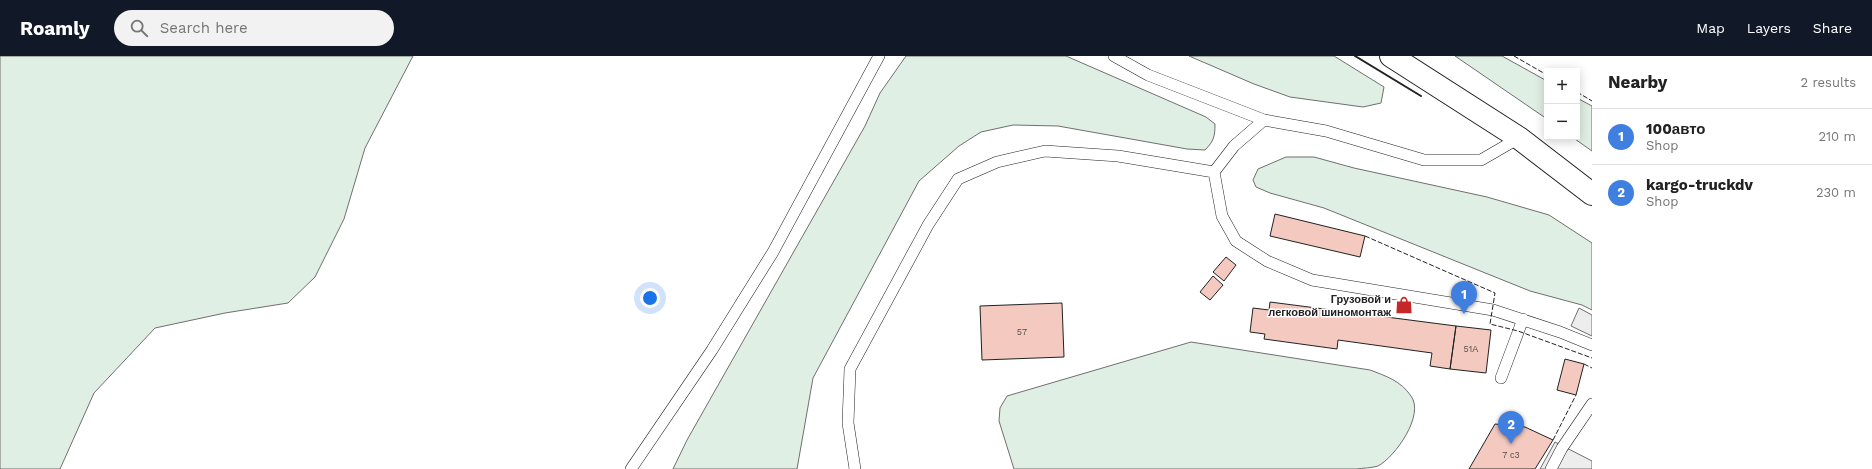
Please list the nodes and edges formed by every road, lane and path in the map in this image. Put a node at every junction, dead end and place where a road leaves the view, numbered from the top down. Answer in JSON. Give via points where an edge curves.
{"nodes":[{"id":1,"x":879,"y":56,"type":"edge"},
{"id":2,"x":1114,"y":56,"type":"edge"},
{"id":3,"x":1391,"y":56,"type":"edge"},
{"id":4,"x":1264,"y":120,"type":"junction"},
{"id":5,"x":1519,"y":138,"type":"junction"},
{"id":6,"x":1214,"y":172,"type":"junction"},
{"id":7,"x":1592,"y":194,"type":"edge"},
{"id":8,"x":1523,"y":320,"type":"junction"},
{"id":9,"x":1592,"y":345,"type":"edge"},
{"id":10,"x":1501,"y":378,"type":"dead end"},
{"id":11,"x":1592,"y":404,"type":"edge"},
{"id":12,"x":631,"y":469,"type":"edge"},
{"id":13,"x":855,"y":469,"type":"edge"},
{"id":14,"x":1551,"y":469,"type":"edge"}],
"edges":[{"from":1,"to":12,"type":"lane","via":[[773,252],[712,350]]},
{"from":2,"to":4,"type":"lane","via":[[1148,75]]},
{"from":3,"to":5,"type":"main road"},
{"from":4,"to":5,"type":"lane","via":[[1326,131],[1424,160],[1481,160]]},
{"from":4,"to":6,"type":"lane","via":[[1234,146]]},
{"from":5,"to":7,"type":"main road"},
{"from":6,"to":8,"type":"lane","via":[[1222,216],[1236,241],[1267,262],[1312,280],[1493,310]]},
{"from":6,"to":13,"type":"lane","via":[[1118,156],[1045,151],[997,162],[958,179],[928,225],[850,369],[848,423]]},
{"from":8,"to":9,"type":"lane"},
{"from":8,"to":10,"type":"lane"},
{"from":11,"to":14,"type":"lane"}]}
